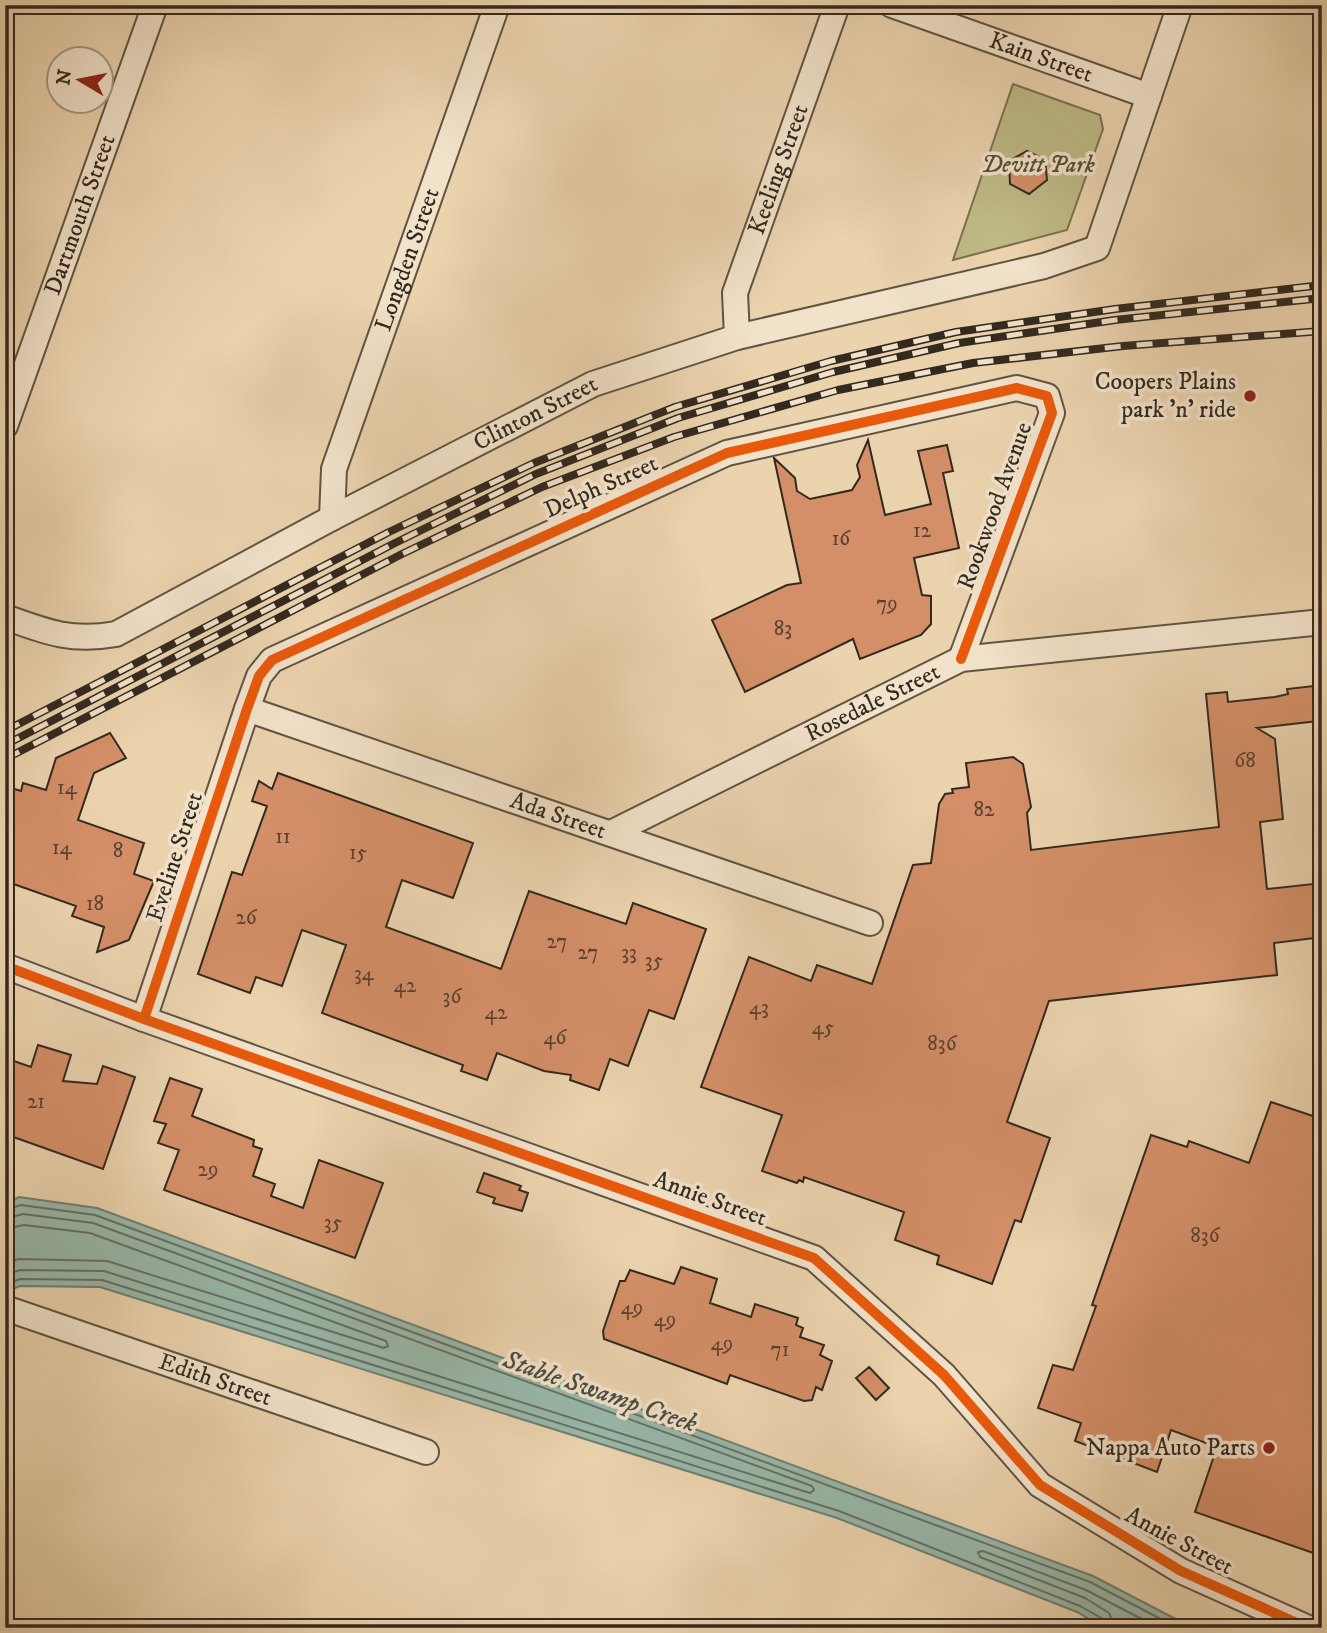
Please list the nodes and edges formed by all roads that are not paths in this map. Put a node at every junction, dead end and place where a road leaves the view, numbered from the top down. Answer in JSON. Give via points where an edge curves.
{"nodes":[{"id":1,"x":155,"y":5,"type":"edge"},
{"id":2,"x":497,"y":5,"type":"edge"},
{"id":3,"x":837,"y":5,"type":"edge"},
{"id":4,"x":892,"y":5,"type":"edge"},
{"id":5,"x":1180,"y":5,"type":"edge"},
{"id":6,"x":1149,"y":96,"type":"junction"},
{"id":7,"x":737,"y":337,"type":"junction"},
{"id":8,"x":1017,"y":388,"type":"joint"},
{"id":9,"x":5,"y":426,"type":"edge"},
{"id":10,"x":332,"y":518,"type":"junction"},
{"id":11,"x":5,"y":617,"type":"edge"},
{"id":12,"x":1322,"y":622,"type":"edge"},
{"id":13,"x":961,"y":659,"type":"junction"},
{"id":14,"x":247,"y":709,"type":"junction"},
{"id":15,"x":611,"y":833,"type":"junction"},
{"id":16,"x":870,"y":923,"type":"dead end"},
{"id":17,"x":5,"y":966,"type":"edge"},
{"id":18,"x":144,"y":1019,"type":"junction"},
{"id":19,"x":5,"y":1308,"type":"edge"},
{"id":20,"x":426,"y":1452,"type":"dead end"},
{"id":21,"x":1308,"y":1628,"type":"edge"}],
"edges":[{"from":1,"to":9,"type":"street","name":"Dartmouth Street"},
{"from":2,"to":10,"type":"street","name":"Longden Street","via":[[334,469]]},
{"from":3,"to":7,"type":"street","name":"Keeling Street","via":[[735,293]]},
{"from":4,"to":6,"type":"street","name":"Kain Street"},
{"from":5,"to":6,"type":"street"},
{"from":6,"to":7,"type":"street","name":"Clinton Street","via":[[1097,248],[1044,266]]},
{"from":7,"to":10,"type":"street","name":"Clinton Street","via":[[593,384]]},
{"from":8,"to":13,"type":"street","name":"Rookwood Avenue","via":[[1047,396],[1052,413]]},
{"from":8,"to":14,"type":"street","name":"Delph Street","via":[[727,453],[272,660],[259,676]]},
{"from":10,"to":11,"type":"street","name":"Clinton Street","via":[[116,634],[88,639],[55,635]]},
{"from":12,"to":13,"type":"street","name":"Rosedale Street"},
{"from":13,"to":15,"type":"street","name":"Rosedale Street"},
{"from":14,"to":15,"type":"street","name":"Ada Street"},
{"from":14,"to":18,"type":"street","name":"Eveline Street"},
{"from":15,"to":16,"type":"street","name":"Ada Street"},
{"from":17,"to":18,"type":"street","name":"Annie Street"},
{"from":18,"to":21,"type":"street","name":"Annie Street","via":[[814,1258],[944,1375],[1040,1485],[1181,1571]]},
{"from":19,"to":20,"type":"street","name":"Edith Street"}]}
